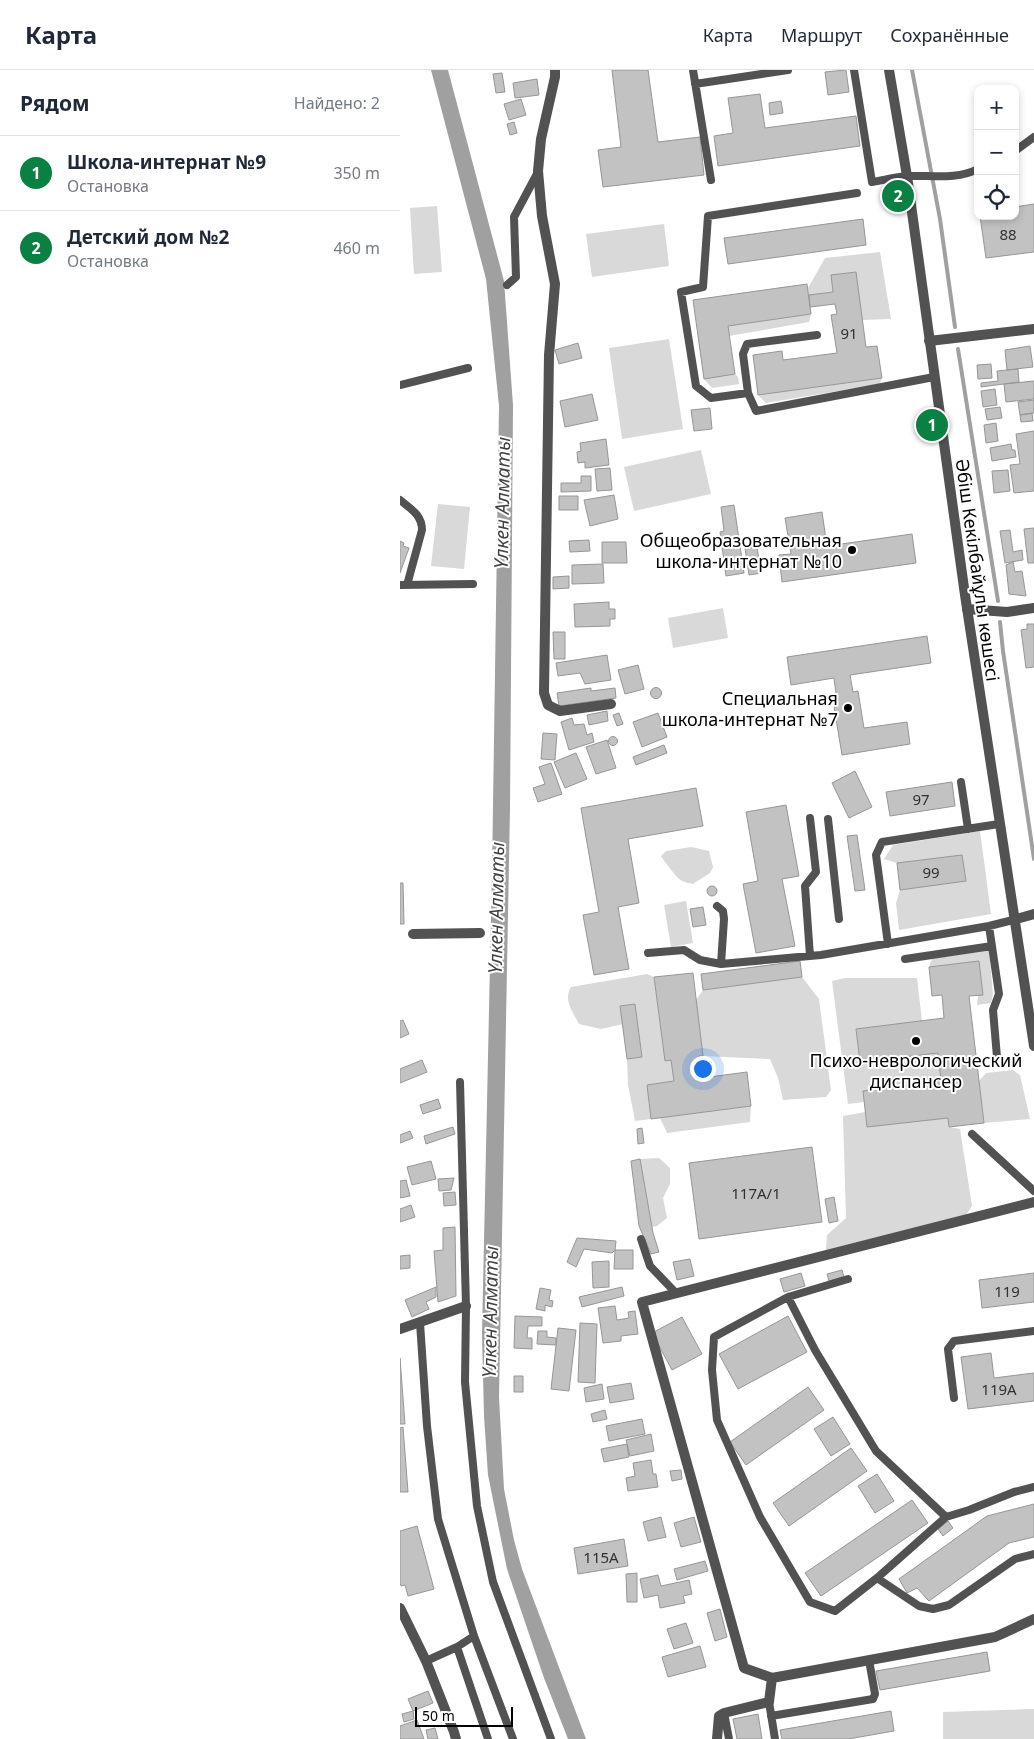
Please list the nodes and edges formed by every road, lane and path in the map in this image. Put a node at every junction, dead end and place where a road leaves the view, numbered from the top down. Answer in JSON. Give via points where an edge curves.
{"nodes":[{"id":1,"x":555,"y":70,"type":"edge"},
{"id":2,"x":693,"y":70,"type":"edge"},
{"id":3,"x":788,"y":70,"type":"edge"},
{"id":4,"x":854,"y":70,"type":"edge"},
{"id":5,"x":889,"y":70,"type":"edge"},
{"id":6,"x":695,"y":84,"type":"junction"},
{"id":7,"x":1034,"y":137,"type":"edge"},
{"id":8,"x":1019,"y":148,"type":"edge"},
{"id":9,"x":974,"y":171,"type":"edge"},
{"id":10,"x":538,"y":172,"type":"junction"},
{"id":11,"x":907,"y":176,"type":"junction"},
{"id":12,"x":711,"y":180,"type":"dead end"},
{"id":13,"x":857,"y":193,"type":"dead end"},
{"id":14,"x":507,"y":285,"type":"dead end"},
{"id":15,"x":1034,"y":330,"type":"edge"},
{"id":16,"x":817,"y":335,"type":"dead end"},
{"id":17,"x":929,"y":341,"type":"junction"},
{"id":18,"x":468,"y":368,"type":"dead end"},
{"id":19,"x":934,"y":377,"type":"junction"},
{"id":20,"x":400,"y":385,"type":"edge"},
{"id":21,"x":748,"y":393,"type":"junction"},
{"id":22,"x":400,"y":500,"type":"edge"},
{"id":23,"x":473,"y":584,"type":"dead end"},
{"id":24,"x":404,"y":585,"type":"edge"},
{"id":25,"x":1034,"y":608,"type":"edge"},
{"id":26,"x":967,"y":609,"type":"junction"},
{"id":27,"x":611,"y":704,"type":"dead end"},
{"id":28,"x":962,"y":782,"type":"dead end"},
{"id":29,"x":810,"y":818,"type":"dead end"},
{"id":30,"x":828,"y":819,"type":"dead end"},
{"id":31,"x":999,"y":824,"type":"junction"},
{"id":32,"x":968,"y":829,"type":"junction"},
{"id":33,"x":834,"y":871,"type":"junction"},
{"id":34,"x":816,"y":872,"type":"junction"},
{"id":35,"x":717,"y":906,"type":"dead end"},
{"id":36,"x":1034,"y":914,"type":"edge"},
{"id":37,"x":839,"y":919,"type":"dead end"},
{"id":38,"x":1014,"y":920,"type":"junction"},
{"id":39,"x":989,"y":926,"type":"junction"},
{"id":40,"x":480,"y":932,"type":"dead end"},
{"id":41,"x":413,"y":934,"type":"dead end"},
{"id":42,"x":888,"y":944,"type":"junction"},
{"id":43,"x":992,"y":946,"type":"junction"},
{"id":44,"x":648,"y":953,"type":"dead end"},
{"id":45,"x":810,"y":956,"type":"junction"},
{"id":46,"x":905,"y":959,"type":"dead end"},
{"id":47,"x":721,"y":964,"type":"junction"},
{"id":48,"x":1034,"y":1046,"type":"edge"},
{"id":49,"x":998,"y":1057,"type":"dead end"},
{"id":50,"x":460,"y":1082,"type":"dead end"},
{"id":51,"x":972,"y":1134,"type":"dead end"},
{"id":52,"x":1034,"y":1191,"type":"edge"},
{"id":53,"x":1034,"y":1202,"type":"edge"},
{"id":54,"x":640,"y":1239,"type":"dead end"},
{"id":55,"x":848,"y":1279,"type":"dead end"},
{"id":56,"x":676,"y":1293,"type":"junction"},
{"id":57,"x":788,"y":1297,"type":"junction"},
{"id":58,"x":466,"y":1306,"type":"junction"},
{"id":59,"x":420,"y":1323,"type":"junction"},
{"id":60,"x":400,"y":1330,"type":"edge"},
{"id":61,"x":1034,"y":1332,"type":"edge"},
{"id":62,"x":954,"y":1398,"type":"dead end"},
{"id":63,"x":1034,"y":1487,"type":"edge"},
{"id":64,"x":946,"y":1516,"type":"junction"},
{"id":65,"x":1034,"y":1554,"type":"edge"},
{"id":66,"x":877,"y":1578,"type":"junction"},
{"id":67,"x":400,"y":1608,"type":"edge"},
{"id":68,"x":1034,"y":1619,"type":"edge"},
{"id":69,"x":474,"y":1636,"type":"junction"},
{"id":70,"x":457,"y":1647,"type":"junction"},
{"id":71,"x":869,"y":1660,"type":"junction"},
{"id":72,"x":426,"y":1661,"type":"junction"},
{"id":73,"x":772,"y":1678,"type":"junction"},
{"id":74,"x":769,"y":1702,"type":"junction"},
{"id":75,"x":724,"y":1713,"type":"junction"},
{"id":76,"x":771,"y":1716,"type":"junction"},
{"id":77,"x":456,"y":1739,"type":"edge"},
{"id":78,"x":488,"y":1739,"type":"edge"},
{"id":79,"x":513,"y":1739,"type":"edge"},
{"id":80,"x":551,"y":1739,"type":"edge"},
{"id":81,"x":717,"y":1739,"type":"edge"},
{"id":82,"x":729,"y":1739,"type":"edge"},
{"id":83,"x":775,"y":1739,"type":"edge"}],
"edges":[{"from":1,"to":10,"type":"street"},
{"from":2,"to":6,"type":"lane"},
{"from":3,"to":6,"type":"lane"},
{"from":4,"to":11,"type":"lane","via":[[872,182]]},
{"from":5,"to":11,"type":"street","name":"Әбіш Кекілбайұлы көшесі"},
{"from":6,"to":12,"type":"lane"},
{"from":7,"to":8,"type":"lane"},
{"from":9,"to":11,"type":"lane"},
{"from":10,"to":14,"type":"lane","via":[[514,217],[516,277]]},
{"from":10,"to":27,"type":"street","via":[[542,216],[555,284],[549,355],[544,693],[548,705],[560,711]]},
{"from":11,"to":17,"type":"street","name":"Әбіш Кекілбайұлы көшесі"},
{"from":13,"to":21,"type":"lane","via":[[708,216],[703,287],[681,292],[696,386],[711,398]]},
{"from":15,"to":17,"type":"street"},
{"from":16,"to":21,"type":"lane","via":[[747,344],[743,354]]},
{"from":17,"to":19,"type":"street","name":"Әбіш Кекілбайұлы көшесі"},
{"from":18,"to":20,"type":"lane"},
{"from":19,"to":21,"type":"lane","via":[[756,411]]},
{"from":19,"to":26,"type":"street","name":"Әбіш Кекілбайұлы көшесі"},
{"from":22,"to":24,"type":"lane","via":[[422,522]]},
{"from":23,"to":24,"type":"lane"},
{"from":25,"to":26,"type":"street","via":[[1007,612]]},
{"from":26,"to":31,"type":"street","name":"Әбіш Кекілбайұлы көшесі"},
{"from":28,"to":32,"type":"lane"},
{"from":29,"to":34,"type":"lane"},
{"from":30,"to":33,"type":"lane"},
{"from":31,"to":32,"type":"lane"},
{"from":31,"to":38,"type":"street","name":"Әбіш Кекілбайұлы көшесі"},
{"from":32,"to":42,"type":"lane","via":[[882,842],[876,855]]},
{"from":33,"to":34,"type":"lane"},
{"from":33,"to":37,"type":"lane"},
{"from":34,"to":45,"type":"lane","via":[[805,886]]},
{"from":35,"to":47,"type":"lane","via":[[724,919]]},
{"from":36,"to":38,"type":"street"},
{"from":38,"to":39,"type":"lane"},
{"from":38,"to":48,"type":"street","name":"Әбіш Кекілбайұлы көшесі"},
{"from":39,"to":42,"type":"lane"},
{"from":39,"to":43,"type":"lane"},
{"from":40,"to":41,"type":"street"},
{"from":42,"to":45,"type":"lane"},
{"from":43,"to":46,"type":"lane"},
{"from":43,"to":49,"type":"lane","via":[[999,994],[993,1010]]},
{"from":44,"to":47,"type":"lane","via":[[684,950],[700,960]]},
{"from":45,"to":47,"type":"lane"},
{"from":50,"to":58,"type":"lane"},
{"from":51,"to":52,"type":"lane"},
{"from":53,"to":56,"type":"street"},
{"from":54,"to":56,"type":"lane","via":[[650,1266]]},
{"from":55,"to":57,"type":"lane"},
{"from":56,"to":73,"type":"street","via":[[642,1302],[744,1668]]},
{"from":57,"to":64,"type":"lane","via":[[815,1350],[876,1451]]},
{"from":57,"to":66,"type":"lane","via":[[714,1337],[712,1370],[717,1420],[760,1517],[810,1602],[835,1610]]},
{"from":58,"to":59,"type":"street"},
{"from":58,"to":80,"type":"lane","via":[[465,1390],[477,1506],[493,1582]]},
{"from":59,"to":60,"type":"street"},
{"from":59,"to":69,"type":"lane","via":[[438,1519]]},
{"from":61,"to":62,"type":"lane","via":[[954,1340],[948,1349]]},
{"from":63,"to":64,"type":"lane"},
{"from":64,"to":66,"type":"lane"},
{"from":65,"to":66,"type":"lane","via":[[1015,1559],[949,1605],[933,1609],[919,1606]]},
{"from":67,"to":72,"type":"street"},
{"from":68,"to":71,"type":"street","via":[[994,1637]]},
{"from":69,"to":70,"type":"lane"},
{"from":69,"to":79,"type":"lane"},
{"from":70,"to":72,"type":"lane"},
{"from":70,"to":78,"type":"lane"},
{"from":71,"to":73,"type":"street"},
{"from":71,"to":76,"type":"lane","via":[[873,1699]]},
{"from":72,"to":77,"type":"street"},
{"from":73,"to":74,"type":"street"},
{"from":74,"to":75,"type":"street"},
{"from":74,"to":76,"type":"lane"},
{"from":75,"to":81,"type":"street","via":[[719,1716]]},
{"from":75,"to":82,"type":"lane"},
{"from":76,"to":83,"type":"lane"}]}
